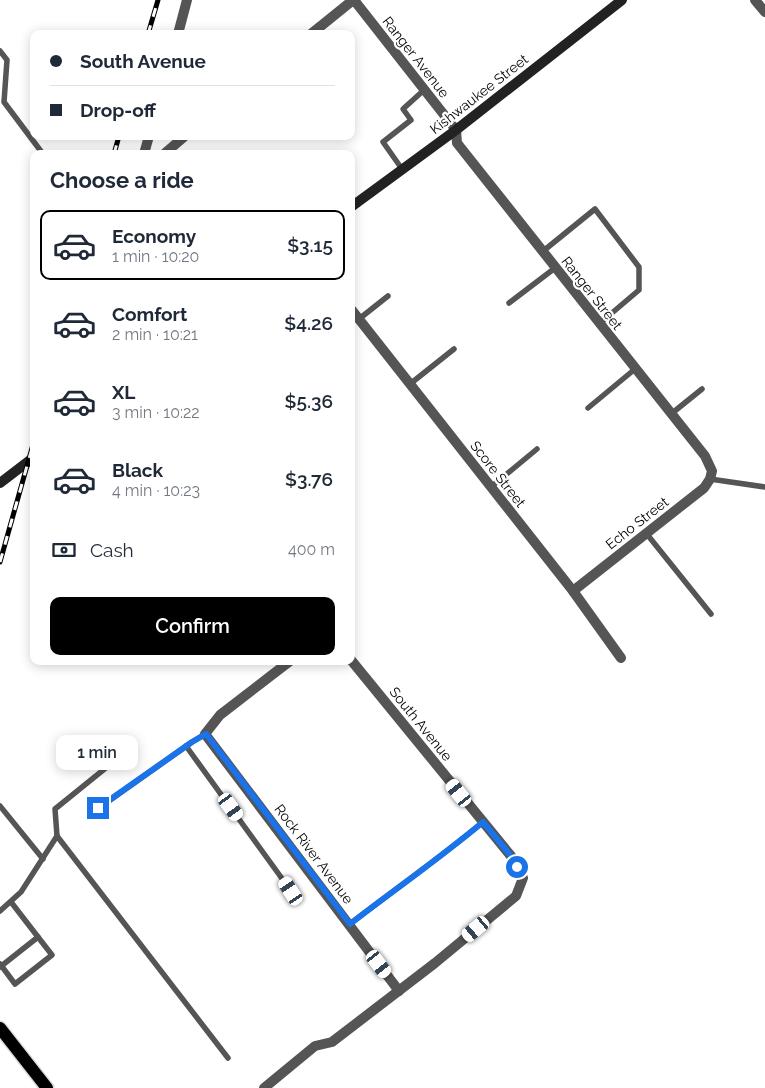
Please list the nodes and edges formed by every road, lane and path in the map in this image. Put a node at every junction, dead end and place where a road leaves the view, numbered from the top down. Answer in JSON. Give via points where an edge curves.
{"nodes":[{"id":1,"x":187,"y":0,"type":"edge"},
{"id":2,"x":353,"y":0,"type":"edge"},
{"id":3,"x":622,"y":0,"type":"edge"},
{"id":4,"x":755,"y":0,"type":"edge"},
{"id":5,"x":764,"y":10,"type":"edge"},
{"id":6,"x":179,"y":30,"type":"edge"},
{"id":7,"x":316,"y":30,"type":"edge"},
{"id":8,"x":0,"y":51,"type":"edge"},
{"id":9,"x":424,"y":90,"type":"junction"},
{"id":10,"x":456,"y":130,"type":"junction"},
{"id":11,"x":30,"y":137,"type":"edge"},
{"id":12,"x":180,"y":140,"type":"edge"},
{"id":13,"x":169,"y":150,"type":"edge"},
{"id":14,"x":402,"y":169,"type":"junction"},
{"id":15,"x":355,"y":204,"type":"edge"},
{"id":16,"x":542,"y":252,"type":"junction"},
{"id":17,"x":555,"y":268,"type":"junction"},
{"id":18,"x":388,"y":296,"type":"dead end"},
{"id":19,"x":509,"y":303,"type":"dead end"},
{"id":20,"x":355,"y":314,"type":"edge"},
{"id":21,"x":359,"y":319,"type":"junction"},
{"id":22,"x":599,"y":324,"type":"junction"},
{"id":23,"x":454,"y":349,"type":"dead end"},
{"id":24,"x":635,"y":369,"type":"junction"},
{"id":25,"x":410,"y":384,"type":"junction"},
{"id":26,"x":702,"y":389,"type":"dead end"},
{"id":27,"x":588,"y":408,"type":"dead end"},
{"id":28,"x":671,"y":414,"type":"junction"},
{"id":29,"x":537,"y":449,"type":"dead end"},
{"id":30,"x":30,"y":460,"type":"edge"},
{"id":31,"x":711,"y":475,"type":"junction"},
{"id":32,"x":0,"y":483,"type":"edge"},
{"id":33,"x":491,"y":487,"type":"junction"},
{"id":34,"x":765,"y":487,"type":"edge"},
{"id":35,"x":646,"y":533,"type":"junction"},
{"id":36,"x":573,"y":591,"type":"junction"},
{"id":37,"x":711,"y":614,"type":"dead end"},
{"id":38,"x":621,"y":658,"type":"dead end"},
{"id":39,"x":285,"y":665,"type":"edge"},
{"id":40,"x":355,"y":665,"type":"edge"},
{"id":41,"x":206,"y":734,"type":"junction"},
{"id":42,"x":186,"y":746,"type":"junction"},
{"id":43,"x":123,"y":754,"type":"dead end"},
{"id":44,"x":0,"y":806,"type":"edge"},
{"id":45,"x":98,"y":808,"type":"dead end"},
{"id":46,"x":483,"y":822,"type":"junction"},
{"id":47,"x":57,"y":836,"type":"junction"},
{"id":48,"x":43,"y":859,"type":"junction"},
{"id":49,"x":291,"y":891,"type":"dead end"},
{"id":50,"x":11,"y":902,"type":"junction"},
{"id":51,"x":0,"y":911,"type":"edge"},
{"id":52,"x":350,"y":924,"type":"junction"},
{"id":53,"x":38,"y":937,"type":"junction"},
{"id":54,"x":0,"y":966,"type":"edge"},
{"id":55,"x":399,"y":991,"type":"junction"},
{"id":56,"x":0,"y":1028,"type":"edge"},
{"id":57,"x":228,"y":1058,"type":"dead end"},
{"id":58,"x":48,"y":1088,"type":"edge"},
{"id":59,"x":264,"y":1088,"type":"edge"}],
"edges":[{"from":1,"to":6,"type":"street"},
{"from":2,"to":7,"type":"street"},
{"from":2,"to":9,"type":"street","name":"Ranger Avenue"},
{"from":3,"to":10,"type":"street","name":"Kishwaukee Street"},
{"from":4,"to":5,"type":"street"},
{"from":8,"to":11,"type":"lane","via":[[7,60],[4,102]]},
{"from":9,"to":10,"type":"street","name":"Ranger Avenue"},
{"from":9,"to":14,"type":"lane","via":[[403,109],[412,120],[383,142]]},
{"from":10,"to":14,"type":"street","name":"Kishwaukee Street"},
{"from":10,"to":16,"type":"street","name":"Ranger Street","via":[[457,143]]},
{"from":12,"to":13,"type":"street"},
{"from":14,"to":15,"type":"street","name":"Kishwaukee Street"},
{"from":16,"to":17,"type":"street","name":"Ranger Street"},
{"from":16,"to":22,"type":"lane","via":[[595,209],[640,267],[639,290]]},
{"from":17,"to":19,"type":"lane"},
{"from":17,"to":22,"type":"street","name":"Ranger Street"},
{"from":18,"to":21,"type":"lane"},
{"from":20,"to":21,"type":"street","name":"Score Street"},
{"from":21,"to":25,"type":"street","name":"Score Street"},
{"from":22,"to":24,"type":"street","name":"Ranger Street"},
{"from":23,"to":25,"type":"lane"},
{"from":24,"to":27,"type":"lane"},
{"from":24,"to":28,"type":"street","name":"Ranger Street"},
{"from":25,"to":33,"type":"street","name":"Score Street"},
{"from":26,"to":28,"type":"lane"},
{"from":28,"to":31,"type":"street","name":"Ranger Street","via":[[705,456]]},
{"from":29,"to":33,"type":"lane"},
{"from":30,"to":32,"type":"street"},
{"from":31,"to":34,"type":"lane"},
{"from":31,"to":35,"type":"street","name":"Echo Street","via":[[704,488]]},
{"from":33,"to":36,"type":"street","name":"Score Street"},
{"from":35,"to":36,"type":"street","name":"Echo Street"},
{"from":35,"to":37,"type":"lane"},
{"from":36,"to":38,"type":"street","name":"Score Street"},
{"from":39,"to":41,"type":"street","via":[[220,715]]},
{"from":40,"to":46,"type":"street","name":"South Avenue"},
{"from":41,"to":42,"type":"lane"},
{"from":41,"to":52,"type":"street","name":"Rock River Avenue"},
{"from":42,"to":45,"type":"lane"},
{"from":42,"to":49,"type":"lane"},
{"from":43,"to":47,"type":"lane","via":[[55,809]]},
{"from":44,"to":48,"type":"lane"},
{"from":46,"to":52,"type":"lane"},
{"from":46,"to":55,"type":"street","name":"South Avenue","via":[[511,856],[523,878],[516,896]]},
{"from":47,"to":48,"type":"lane"},
{"from":47,"to":57,"type":"lane"},
{"from":48,"to":50,"type":"lane","via":[[22,892]]},
{"from":50,"to":51,"type":"lane"},
{"from":50,"to":53,"type":"lane"},
{"from":52,"to":55,"type":"street","name":"Rock River Avenue"},
{"from":53,"to":54,"type":"lane"},
{"from":53,"to":54,"type":"lane","via":[[52,955],[15,984]]},
{"from":55,"to":59,"type":"street","via":[[332,1042],[315,1046]]},
{"from":56,"to":58,"type":"main road"}]}
